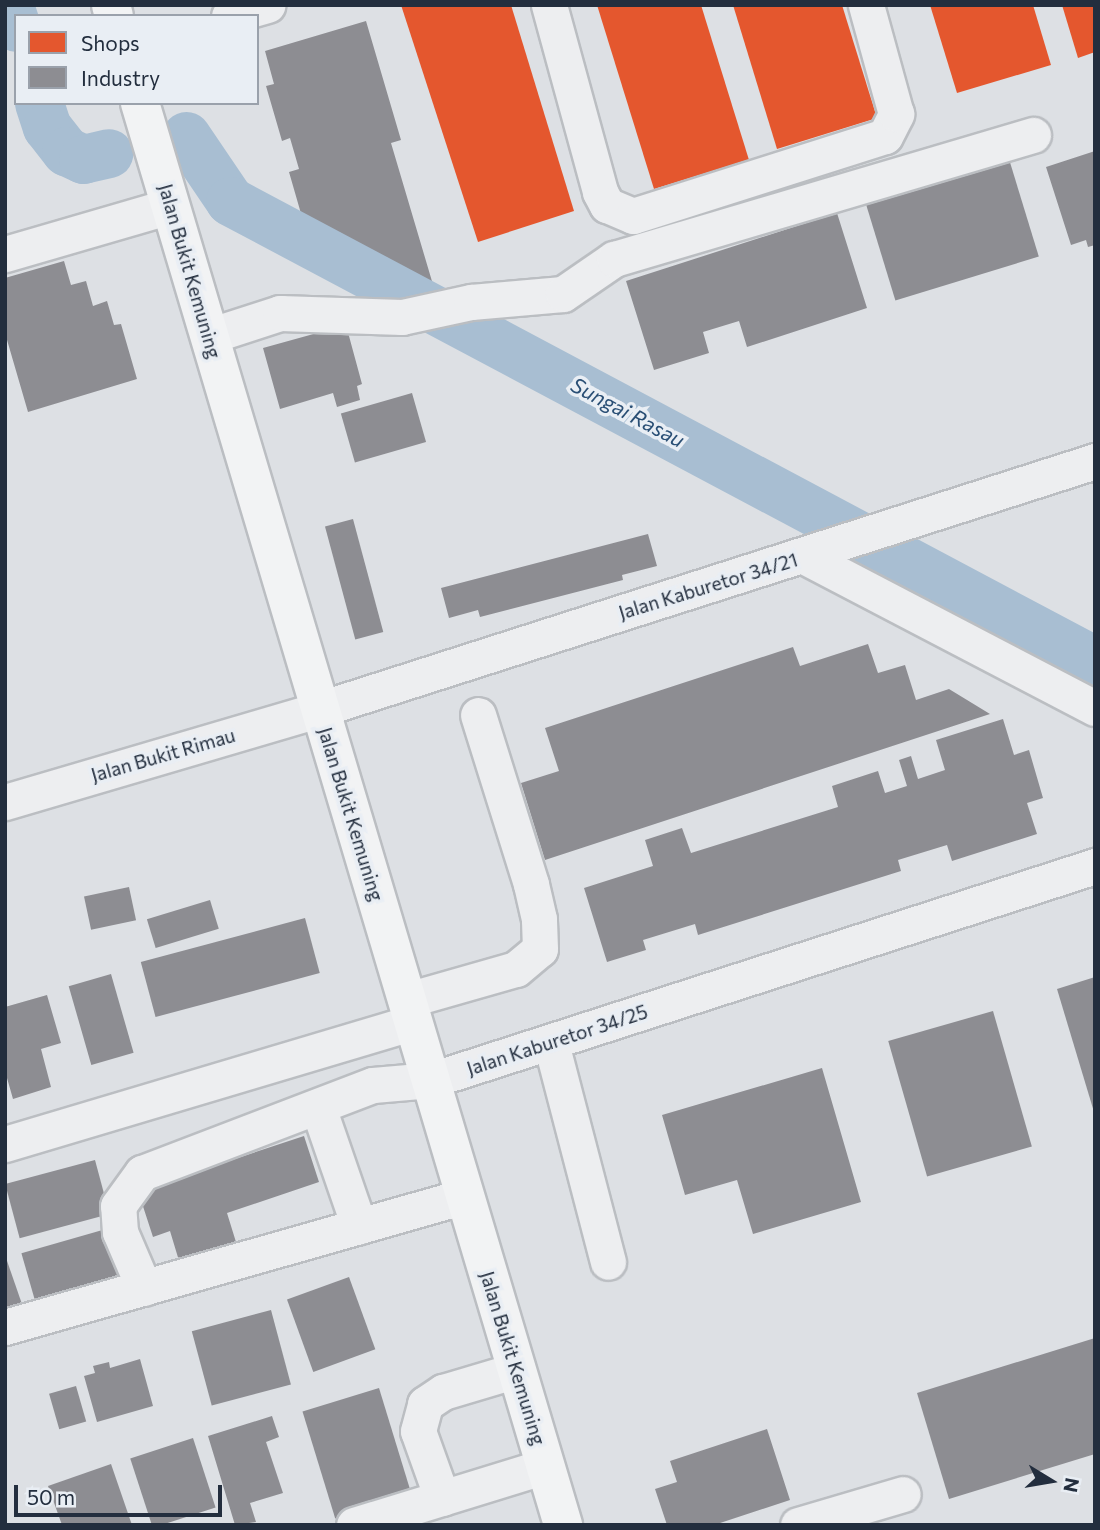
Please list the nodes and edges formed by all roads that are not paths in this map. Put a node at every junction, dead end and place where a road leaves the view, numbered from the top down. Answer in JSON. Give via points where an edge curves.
{"nodes":[{"id":1,"x":267,"y":5,"type":"edge"},
{"id":2,"x":549,"y":5,"type":"edge"},
{"id":3,"x":866,"y":5,"type":"edge"},
{"id":4,"x":236,"y":14,"type":"edge"},
{"id":5,"x":141,"y":105,"type":"edge"},
{"id":6,"x":1033,"y":135,"type":"dead end"},
{"id":7,"x":170,"y":206,"type":"junction"},
{"id":8,"x":5,"y":254,"type":"edge"},
{"id":9,"x":209,"y":336,"type":"junction"},
{"id":10,"x":1095,"y":461,"type":"edge"},
{"id":11,"x":804,"y":556,"type":"junction"},
{"id":12,"x":1095,"y":708,"type":"edge"},
{"id":13,"x":320,"y":709,"type":"junction"},
{"id":14,"x":478,"y":715,"type":"dead end"},
{"id":15,"x":5,"y":802,"type":"edge"},
{"id":16,"x":1095,"y":866,"type":"edge"},
{"id":17,"x":410,"y":1011,"type":"junction"},
{"id":18,"x":551,"y":1043,"type":"junction"},
{"id":19,"x":431,"y":1080,"type":"junction"},
{"id":20,"x":318,"y":1107,"type":"junction"},
{"id":21,"x":5,"y":1144,"type":"edge"},
{"id":22,"x":465,"y":1195,"type":"junction"},
{"id":23,"x":359,"y":1226,"type":"junction"},
{"id":24,"x":608,"y":1262,"type":"dead end"},
{"id":25,"x":144,"y":1288,"type":"junction"},
{"id":26,"x":5,"y":1327,"type":"edge"},
{"id":27,"x":517,"y":1370,"type":"junction"},
{"id":28,"x":546,"y":1466,"type":"junction"},
{"id":29,"x":902,"y":1494,"type":"dead end"},
{"id":30,"x":442,"y":1498,"type":"junction"},
{"id":31,"x":354,"y":1525,"type":"edge"},
{"id":32,"x":563,"y":1525,"type":"edge"},
{"id":33,"x":798,"y":1525,"type":"edge"}],
"edges":[{"from":1,"to":4,"type":"street"},
{"from":2,"to":3,"type":"street","via":[[600,192],[607,205],[633,216],[885,136],[896,114]]},
{"from":5,"to":7,"type":"main road","name":"Jalan Bukit Kemuning"},
{"from":6,"to":9,"type":"street","via":[[614,259],[563,295],[471,302],[402,317],[280,313]]},
{"from":7,"to":8,"type":"street"},
{"from":7,"to":9,"type":"main road","name":"Jalan Bukit Kemuning"},
{"from":9,"to":13,"type":"main road","name":"Jalan Bukit Kemuning"},
{"from":10,"to":11,"type":"street","name":"Jalan Kaburetor 34/21"},
{"from":11,"to":12,"type":"street"},
{"from":11,"to":13,"type":"street","name":"Jalan Kaburetor 34/21"},
{"from":13,"to":15,"type":"street","name":"Jalan Bukit Rimau"},
{"from":13,"to":17,"type":"main road","name":"Jalan Bukit Kemuning"},
{"from":14,"to":17,"type":"street","via":[[531,884],[540,950],[516,969]]},
{"from":16,"to":18,"type":"street","name":"Jalan Kaburetor 34/25"},
{"from":17,"to":19,"type":"main road","name":"Jalan Bukit Kemuning"},
{"from":17,"to":21,"type":"street"},
{"from":18,"to":19,"type":"street","name":"Jalan Kaburetor 34/25"},
{"from":18,"to":24,"type":"street"},
{"from":19,"to":20,"type":"street","name":"Jalan Kaburetor 34/25","via":[[373,1086]]},
{"from":19,"to":22,"type":"main road","name":"Jalan Bukit Kemuning"},
{"from":20,"to":23,"type":"street"},
{"from":20,"to":25,"type":"street","name":"Jalan Kaburetor 34/25","via":[[142,1173],[118,1206],[120,1232]]},
{"from":22,"to":23,"type":"street"},
{"from":22,"to":27,"type":"main road","name":"Jalan Bukit Kemuning"},
{"from":23,"to":25,"type":"street"},
{"from":25,"to":26,"type":"street"},
{"from":27,"to":28,"type":"main road","name":"Jalan Bukit Kemuning"},
{"from":27,"to":30,"type":"street","via":[[443,1392],[425,1404],[418,1431]]},
{"from":28,"to":30,"type":"street"},
{"from":28,"to":32,"type":"main road","name":"Jalan Bukit Kemuning"},
{"from":29,"to":33,"type":"street"},
{"from":30,"to":31,"type":"street"}]}
